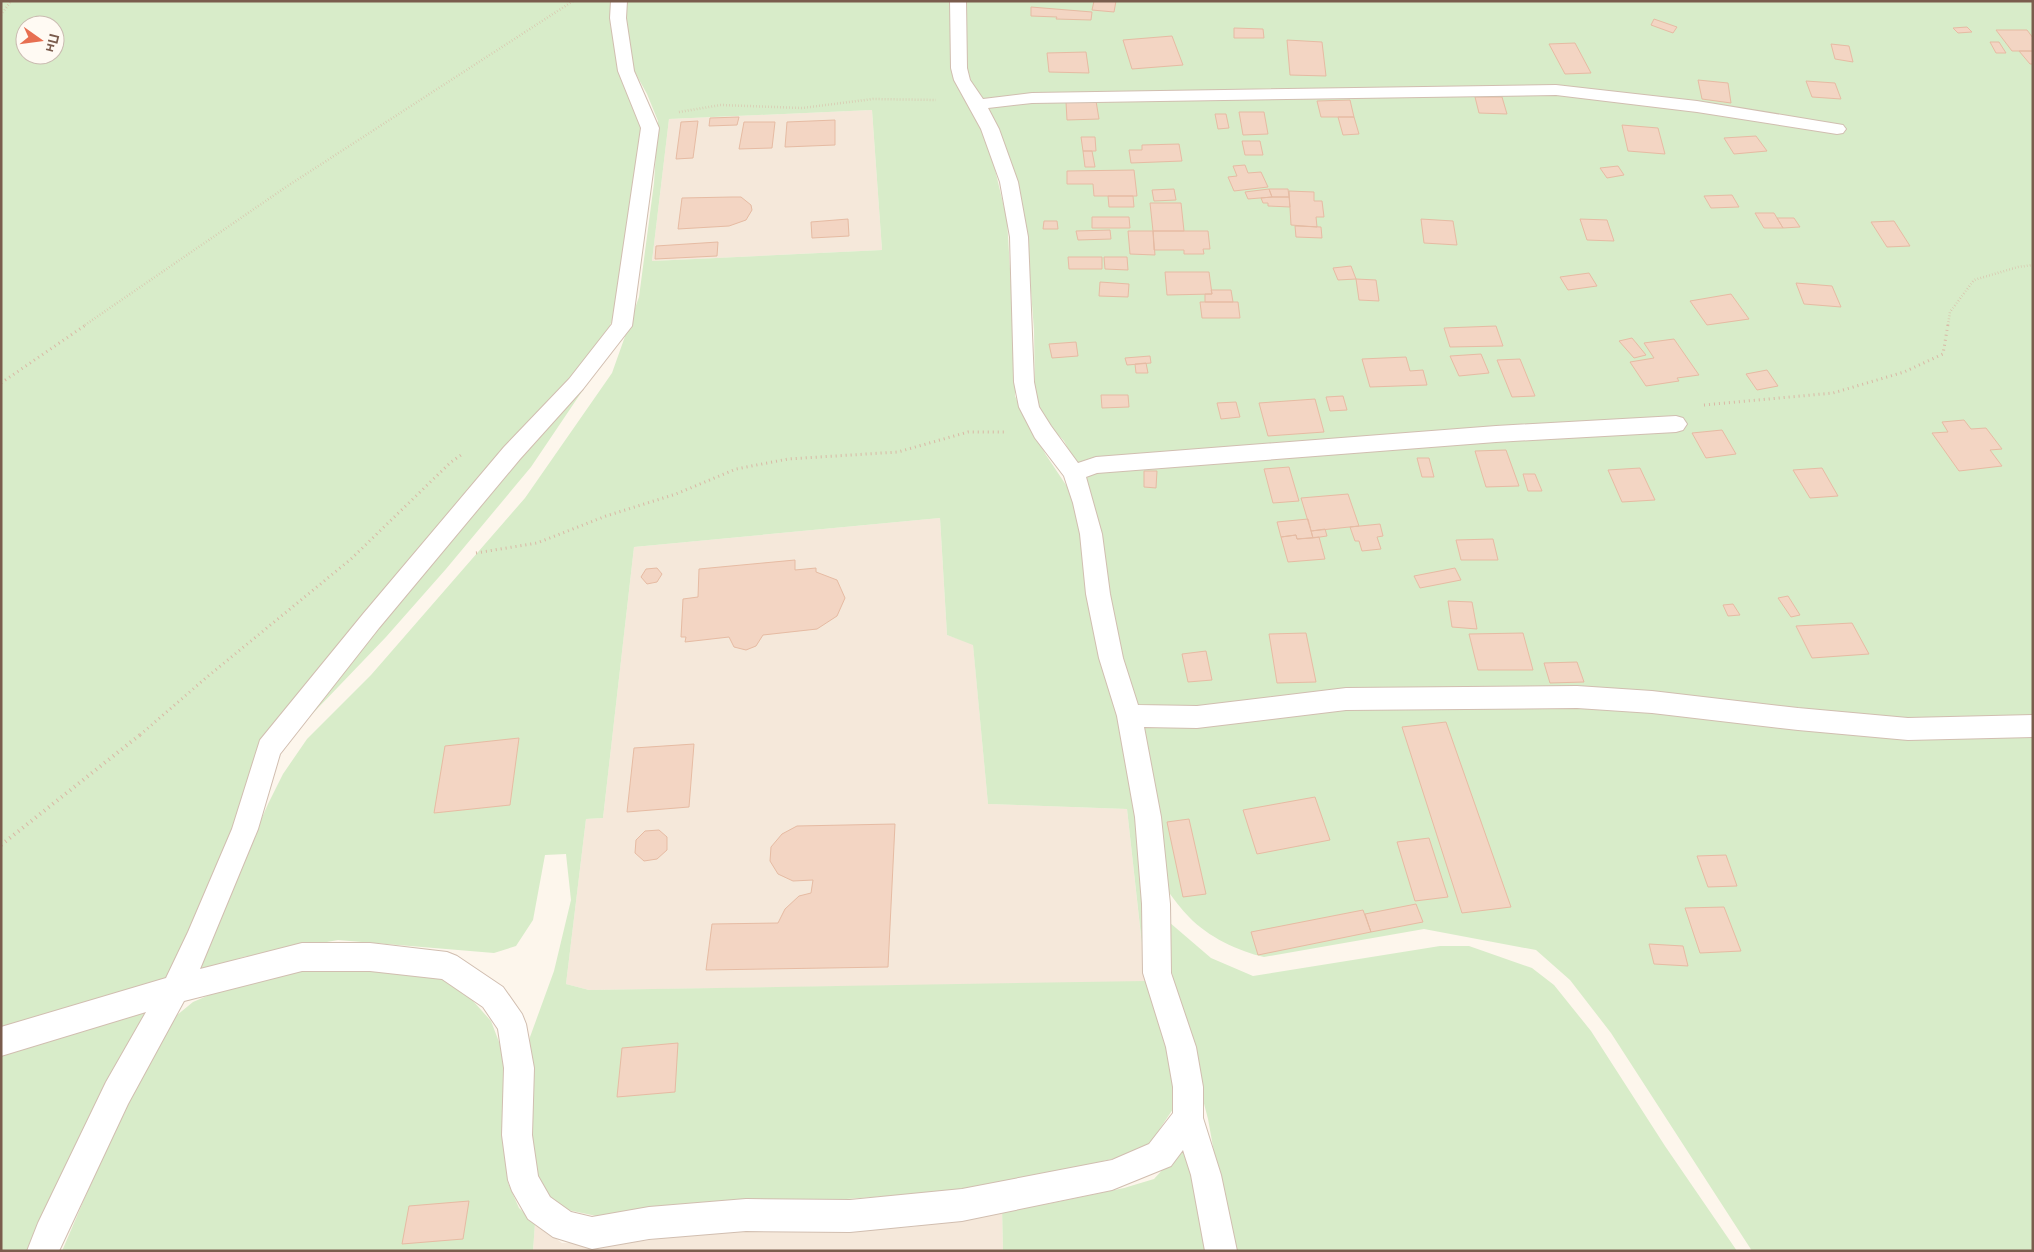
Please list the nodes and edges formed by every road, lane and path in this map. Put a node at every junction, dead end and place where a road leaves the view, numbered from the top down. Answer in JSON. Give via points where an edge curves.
{"nodes":[{"id":1,"x":11,"y":1,"type":"edge"},
{"id":2,"x":573,"y":1,"type":"edge"},
{"id":3,"x":619,"y":1,"type":"edge"},
{"id":4,"x":958,"y":1,"type":"edge"},
{"id":5,"x":1,"y":15,"type":"edge"},
{"id":6,"x":978,"y":105,"type":"junction"},
{"id":7,"x":650,"y":128,"type":"junction"},
{"id":8,"x":1837,"y":129,"type":"dead end"},
{"id":9,"x":2033,"y":265,"type":"edge"},
{"id":10,"x":1,"y":383,"type":"edge"},
{"id":11,"x":1035,"y":419,"type":"junction"},
{"id":12,"x":1676,"y":424,"type":"joint"},
{"id":13,"x":467,"y":451,"type":"dead end"},
{"id":14,"x":1074,"y":473,"type":"junction"},
{"id":15,"x":423,"y":561,"type":"junction"},
{"id":16,"x":1129,"y":716,"type":"junction"},
{"id":17,"x":2033,"y":726,"type":"edge"},
{"id":18,"x":1,"y":845,"type":"edge"},
{"id":19,"x":175,"y":989,"type":"junction"},
{"id":20,"x":1,"y":1042,"type":"edge"},
{"id":21,"x":1188,"y":1118,"type":"junction"},
{"id":22,"x":43,"y":1251,"type":"edge"},
{"id":23,"x":1221,"y":1251,"type":"edge"}],
"edges":[{"from":1,"to":5,"type":"path"},
{"from":2,"to":10,"type":"path","via":[[286,188]]},
{"from":3,"to":7,"type":"lane","via":[[618,18],[626,71]]},
{"from":4,"to":6,"type":"lane","via":[[959,68],[966,89]]},
{"from":6,"to":7,"type":"path","via":[[948,100],[873,99],[802,108],[721,105],[678,112]]},
{"from":6,"to":8,"type":"lane","via":[[1032,98],[1556,90],[1744,112]]},
{"from":6,"to":11,"type":"lane","via":[[1009,182],[1017,228],[1024,382]]},
{"from":7,"to":15,"type":"lane","via":[[622,326]]},
{"from":9,"to":12,"type":"path","via":[[1974,280],[1950,312],[1942,354],[1904,372],[1833,393],[1696,406],[1677,413]]},
{"from":11,"to":14,"type":"lane"},
{"from":11,"to":15,"type":"path","via":[[1023,430],[968,432],[898,452],[788,459],[736,470],[537,543]]},
{"from":12,"to":14,"type":"lane","via":[[1496,434],[1104,464]]},
{"from":13,"to":18,"type":"path","via":[[451,462],[351,559],[119,754]]},
{"from":14,"to":16,"type":"lane","via":[[1091,534],[1098,594],[1111,658]]},
{"from":15,"to":19,"type":"lane","via":[[269,748],[246,829]]},
{"from":16,"to":17,"type":"lane","via":[[1197,717],[1346,699],[1577,697],[1908,729]]},
{"from":16,"to":21,"type":"lane","via":[[1148,817],[1156,904],[1157,973],[1181,1046],[1188,1087]]},
{"from":19,"to":20,"type":"lane"},
{"from":19,"to":21,"type":"lane","via":[[302,957],[370,958],[448,966],[493,997],[512,1024],[519,1068],[517,1134],[523,1180],[538,1208],[564,1226],[592,1233],[649,1223],[746,1215],[850,1216],[962,1205],[1112,1175],[1160,1155]]},
{"from":19,"to":22,"type":"lane","via":[[117,1093]]},
{"from":21,"to":23,"type":"lane","via":[[1206,1175]]}]}
